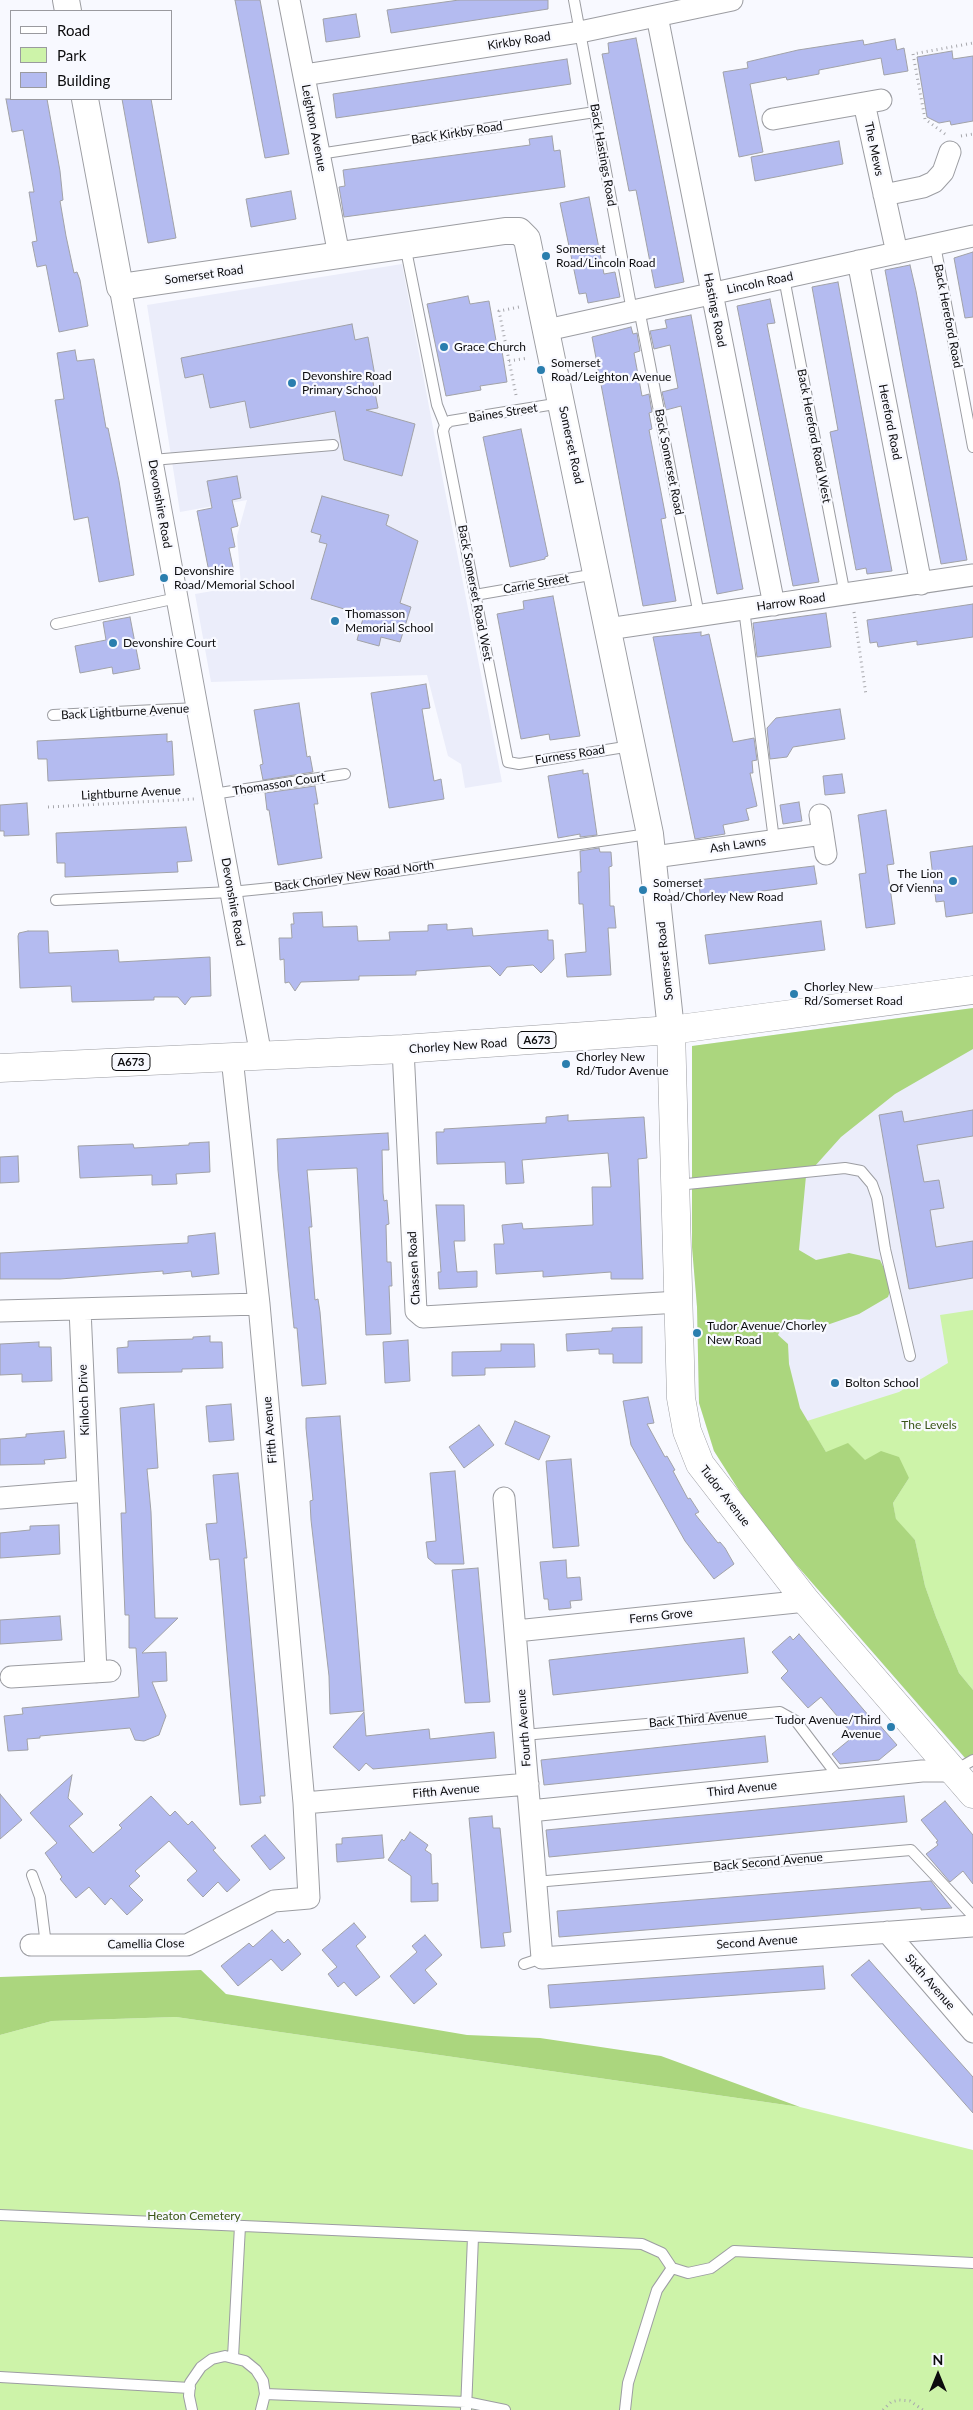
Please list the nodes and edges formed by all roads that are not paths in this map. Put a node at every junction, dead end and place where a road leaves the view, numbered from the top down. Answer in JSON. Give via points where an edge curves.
{"nodes":[{"id":1,"x":289,"y":0,"type":"edge"},
{"id":2,"x":574,"y":0,"type":"edge"},
{"id":3,"x":732,"y":0,"type":"edge"},
{"id":4,"x":657,"y":16,"type":"junction"},
{"id":5,"x":580,"y":32,"type":"junction"},
{"id":6,"x":304,"y":74,"type":"junction"},
{"id":7,"x":85,"y":100,"type":"edge"},
{"id":8,"x":595,"y":112,"type":"junction"},
{"id":9,"x":773,"y":118,"type":"dead end"},
{"id":10,"x":950,"y":152,"type":"road end"},
{"id":11,"x":319,"y":154,"type":"junction"},
{"id":12,"x":884,"y":195,"type":"junction"},
{"id":13,"x":973,"y":236,"type":"edge"},
{"id":14,"x":935,"y":245,"type":"junction"},
{"id":15,"x":406,"y":246,"type":"junction"},
{"id":16,"x":897,"y":253,"type":"junction"},
{"id":17,"x":339,"y":256,"type":"junction"},
{"id":18,"x":858,"y":261,"type":"junction"},
{"id":19,"x":784,"y":278,"type":"junction"},
{"id":20,"x":120,"y":288,"type":"junction"},
{"id":21,"x":712,"y":293,"type":"junction"},
{"id":22,"x":636,"y":310,"type":"junction"},
{"id":23,"x":547,"y":330,"type":"junction"},
{"id":24,"x":562,"y":403,"type":"junction"},
{"id":25,"x":445,"y":425,"type":"junction"},
{"id":26,"x":333,"y":445,"type":"dead end"},
{"id":27,"x":973,"y":447,"type":"edge"},
{"id":28,"x":152,"y":460,"type":"junction"},
{"id":29,"x":597,"y":574,"type":"junction"},
{"id":30,"x":973,"y":575,"type":"edge"},
{"id":31,"x":921,"y":584,"type":"junction"},
{"id":32,"x":848,"y":594,"type":"junction"},
{"id":33,"x":475,"y":595,"type":"junction"},
{"id":34,"x":177,"y":598,"type":"junction"},
{"id":35,"x":774,"y":605,"type":"junction"},
{"id":36,"x":744,"y":609,"type":"junction"},
{"id":37,"x":699,"y":615,"type":"junction"},
{"id":38,"x":56,"y":624,"type":"dead end"},
{"id":39,"x":608,"y":629,"type":"junction"},
{"id":40,"x":198,"y":708,"type":"junction"},
{"id":41,"x":53,"y":715,"type":"dead end"},
{"id":42,"x":632,"y":746,"type":"junction"},
{"id":43,"x":508,"y":762,"type":"joint"},
{"id":44,"x":345,"y":774,"type":"dead end"},
{"id":45,"x":214,"y":796,"type":"junction"},
{"id":46,"x":823,"y":834,"type":"dead end"},
{"id":47,"x":774,"y":840,"type":"junction"},
{"id":48,"x":652,"y":845,"type":"junction"},
{"id":49,"x":231,"y":892,"type":"junction"},
{"id":50,"x":56,"y":900,"type":"dead end"},
{"id":51,"x":973,"y":990,"type":"edge"},
{"id":52,"x":671,"y":1030,"type":"junction"},
{"id":53,"x":403,"y":1049,"type":"junction"},
{"id":54,"x":261,"y":1056,"type":"junction"},
{"id":55,"x":232,"y":1058,"type":"junction"},
{"id":56,"x":0,"y":1068,"type":"edge"},
{"id":57,"x":676,"y":1185,"type":"junction"},
{"id":58,"x":680,"y":1302,"type":"junction"},
{"id":59,"x":258,"y":1304,"type":"junction"},
{"id":60,"x":80,"y":1309,"type":"junction"},
{"id":61,"x":0,"y":1311,"type":"edge"},
{"id":62,"x":910,"y":1356,"type":"dead end"},
{"id":63,"x":88,"y":1490,"type":"junction"},
{"id":64,"x":0,"y":1498,"type":"edge"},
{"id":65,"x":504,"y":1498,"type":"dead end"},
{"id":66,"x":806,"y":1601,"type":"junction"},
{"id":67,"x":516,"y":1631,"type":"junction"},
{"id":68,"x":12,"y":1678,"type":"dead end"},
{"id":69,"x":524,"y":1735,"type":"junction"},
{"id":70,"x":963,"y":1766,"type":"edge"},
{"id":71,"x":840,"y":1779,"type":"junction"},
{"id":72,"x":528,"y":1784,"type":"junction"},
{"id":73,"x":973,"y":1794,"type":"edge"},
{"id":74,"x":304,"y":1803,"type":"junction"},
{"id":75,"x":530,"y":1811,"type":"junction"},
{"id":76,"x":32,"y":1875,"type":"dead end"},
{"id":77,"x":535,"y":1882,"type":"junction"},
{"id":78,"x":309,"y":1898,"type":"joint"},
{"id":79,"x":973,"y":1916,"type":"edge"},
{"id":80,"x":973,"y":1926,"type":"edge"},
{"id":81,"x":887,"y":1932,"type":"junction"},
{"id":82,"x":39,"y":1945,"type":"joint"},
{"id":83,"x":533,"y":1961,"type":"joint"},
{"id":84,"x":973,"y":2032,"type":"edge"},
{"id":85,"x":0,"y":2216,"type":"edge"},
{"id":86,"x":240,"y":2226,"type":"junction"},
{"id":87,"x":474,"y":2237,"type":"junction"},
{"id":88,"x":973,"y":2263,"type":"edge"},
{"id":89,"x":672,"y":2268,"type":"junction"},
{"id":90,"x":233,"y":2357,"type":"junction"},
{"id":91,"x":0,"y":2377,"type":"edge"},
{"id":92,"x":190,"y":2388,"type":"junction"},
{"id":93,"x":265,"y":2394,"type":"junction"},
{"id":94,"x":466,"y":2406,"type":"edge"},
{"id":95,"x":192,"y":2410,"type":"edge"},
{"id":96,"x":261,"y":2410,"type":"edge"},
{"id":97,"x":506,"y":2410,"type":"edge"},
{"id":98,"x":625,"y":2410,"type":"edge"}],
"edges":[{"from":1,"to":6,"type":"street","name":"Leighton Avenue"},
{"from":2,"to":5,"type":"lane","name":"Back Hastings Road"},
{"from":3,"to":4,"type":"street","name":"Kirkby Road"},
{"from":4,"to":5,"type":"street","name":"Kirkby Road"},
{"from":4,"to":21,"type":"street","name":"Hastings Road"},
{"from":5,"to":6,"type":"street","name":"Kirkby Road"},
{"from":5,"to":8,"type":"lane","name":"Back Hastings Road"},
{"from":6,"to":11,"type":"street","name":"Leighton Avenue"},
{"from":7,"to":20,"type":"street","name":"Devonshire Road"},
{"from":8,"to":11,"type":"lane","name":"Back Kirkby Road"},
{"from":8,"to":22,"type":"lane","name":"Back Hastings Road"},
{"from":9,"to":12,"type":"street","name":"The Mews","via":[[872,101]]},
{"from":10,"to":12,"type":"street","via":[[945,168],[934,182],[923,188]]},
{"from":11,"to":17,"type":"street","name":"Leighton Avenue"},
{"from":12,"to":16,"type":"street","name":"The Mews"},
{"from":13,"to":14,"type":"street","name":"Lincoln Road"},
{"from":14,"to":16,"type":"street","name":"Lincoln Road"},
{"from":14,"to":27,"type":"lane","name":"Back Hereford Road"},
{"from":15,"to":17,"type":"street","name":"Somerset Road"},
{"from":15,"to":23,"type":"street","name":"Somerset Road","via":[[505,231],[519,232],[527,240]]},
{"from":15,"to":25,"type":"lane","name":"Back Somerset Road West","via":[[437,405]]},
{"from":16,"to":18,"type":"street","name":"Lincoln Road"},
{"from":17,"to":20,"type":"street","name":"Somerset Road"},
{"from":18,"to":19,"type":"street","name":"Lincoln Road"},
{"from":18,"to":31,"type":"street","name":"Hereford Road"},
{"from":19,"to":21,"type":"street","name":"Lincoln Road"},
{"from":19,"to":32,"type":"lane","name":"Back Hereford Road West"},
{"from":20,"to":28,"type":"street","name":"Devonshire Road"},
{"from":21,"to":22,"type":"street","name":"Lincoln Road"},
{"from":21,"to":35,"type":"street","name":"Hastings Road"},
{"from":22,"to":23,"type":"street","name":"Lincoln Road"},
{"from":22,"to":37,"type":"lane","name":"Back Somerset Road"},
{"from":23,"to":24,"type":"street","name":"Somerset Road"},
{"from":24,"to":25,"type":"lane","name":"Baines Street","via":[[450,421]]},
{"from":24,"to":29,"type":"street","name":"Somerset Road"},
{"from":25,"to":33,"type":"lane","name":"Back Somerset Road West","via":[[443,431]]},
{"from":26,"to":28,"type":"lane"},
{"from":28,"to":34,"type":"street","name":"Devonshire Road"},
{"from":29,"to":33,"type":"lane","name":"Carrie Street"},
{"from":29,"to":39,"type":"street","name":"Somerset Road"},
{"from":30,"to":31,"type":"street","name":"Harrow Road"},
{"from":31,"to":32,"type":"street","name":"Harrow Road"},
{"from":32,"to":35,"type":"street","name":"Harrow Road"},
{"from":33,"to":43,"type":"lane","name":"Back Somerset Road West"},
{"from":34,"to":38,"type":"lane"},
{"from":34,"to":40,"type":"street","name":"Devonshire Road"},
{"from":35,"to":36,"type":"street","name":"Harrow Road"},
{"from":36,"to":37,"type":"street","name":"Harrow Road"},
{"from":36,"to":47,"type":"lane"},
{"from":37,"to":39,"type":"street","name":"Harrow Road"},
{"from":39,"to":42,"type":"street","name":"Somerset Road"},
{"from":40,"to":41,"type":"lane","name":"Back Lightburne Avenue"},
{"from":40,"to":45,"type":"street","name":"Devonshire Road"},
{"from":42,"to":43,"type":"lane","name":"Furness Road","via":[[519,764]]},
{"from":42,"to":48,"type":"street","name":"Somerset Road"},
{"from":44,"to":45,"type":"lane","name":"Thomasson Court"},
{"from":45,"to":49,"type":"street","name":"Devonshire Road"},
{"from":46,"to":47,"type":"street","name":"Ash Lawns"},
{"from":47,"to":48,"type":"street","name":"Ash Lawns"},
{"from":48,"to":49,"type":"lane","name":"Back Chorley New Road North"},
{"from":48,"to":52,"type":"street","name":"Somerset Road"},
{"from":49,"to":50,"type":"lane","name":"Back Chorley New Road North"},
{"from":49,"to":54,"type":"street","name":"Devonshire Road"},
{"from":51,"to":52,"type":"main road","name":"Chorley New Road","number":"A673"},
{"from":52,"to":53,"type":"main road","name":"Chorley New Road","number":"A673"},
{"from":52,"to":57,"type":"main road","name":"Tudor Avenue"},
{"from":53,"to":54,"type":"main road","name":"Chorley New Road","number":"A673"},
{"from":53,"to":58,"type":"street","name":"Chassen Road","via":[[416,1311],[423,1317]]},
{"from":54,"to":55,"type":"main road","name":"Chorley New Road","number":"A673"},
{"from":55,"to":56,"type":"main road","name":"Chorley New Road","number":"A673"},
{"from":55,"to":59,"type":"street","name":"Fifth Avenue"},
{"from":57,"to":58,"type":"main road","name":"Tudor Avenue"},
{"from":57,"to":62,"type":"lane","via":[[845,1168],[860,1171],[872,1184],[877,1198],[884,1249]]},
{"from":58,"to":66,"type":"main road","name":"Tudor Avenue","via":[[681,1398],[687,1431],[700,1464]]},
{"from":59,"to":60,"type":"street"},
{"from":59,"to":74,"type":"street","name":"Fifth Avenue"},
{"from":60,"to":61,"type":"street"},
{"from":60,"to":63,"type":"street","name":"Kinloch Drive"},
{"from":63,"to":64,"type":"street"},
{"from":63,"to":68,"type":"street","name":"Kinloch Drive","via":[[103,1671]]},
{"from":65,"to":67,"type":"street","name":"Fourth Avenue"},
{"from":66,"to":67,"type":"street","name":"Ferns Grove"},
{"from":66,"to":70,"type":"main road","name":"Tudor Avenue"},
{"from":67,"to":69,"type":"street","name":"Fourth Avenue"},
{"from":69,"to":71,"type":"lane","name":"Back Third Avenue","via":[[780,1712],[796,1721]]},
{"from":69,"to":72,"type":"street","name":"Fourth Avenue"},
{"from":70,"to":71,"type":"street","name":"Third Avenue"},
{"from":70,"to":73,"type":"main road","name":"Tudor Avenue"},
{"from":71,"to":75,"type":"street","name":"Third Avenue"},
{"from":72,"to":74,"type":"street","name":"Fifth Avenue"},
{"from":72,"to":75,"type":"street","name":"Fourth Avenue"},
{"from":74,"to":78,"type":"street","name":"Fifth Avenue"},
{"from":75,"to":77,"type":"street","name":"Fourth Avenue"},
{"from":76,"to":82,"type":"lane","via":[[40,1897]]},
{"from":77,"to":79,"type":"lane","name":"Back Second Avenue","via":[[911,1850]]},
{"from":77,"to":83,"type":"street","name":"Fourth Avenue"},
{"from":78,"to":82,"type":"street","name":"Camellia Close","via":[[274,1901],[187,1945]]},
{"from":80,"to":81,"type":"street","name":"Second Avenue"},
{"from":81,"to":83,"type":"street","name":"Second Avenue"},
{"from":81,"to":84,"type":"street","name":"Sixth Avenue"},
{"from":85,"to":86,"type":"lane"},
{"from":86,"to":87,"type":"lane"},
{"from":86,"to":90,"type":"lane"},
{"from":87,"to":89,"type":"lane","via":[[642,2244],[662,2253]]},
{"from":87,"to":94,"type":"lane"},
{"from":88,"to":89,"type":"lane","via":[[734,2250],[711,2268],[688,2273]]},
{"from":89,"to":98,"type":"lane","via":[[658,2290],[628,2383]]},
{"from":90,"to":92,"type":"lane","via":[[212,2360],[201,2367]]},
{"from":90,"to":93,"type":"lane","via":[[246,2361],[256,2370]]},
{"from":91,"to":92,"type":"lane"},
{"from":92,"to":95,"type":"lane","via":[[188,2396]]},
{"from":93,"to":94,"type":"lane"},
{"from":93,"to":96,"type":"lane"},
{"from":94,"to":97,"type":"lane"}]}
